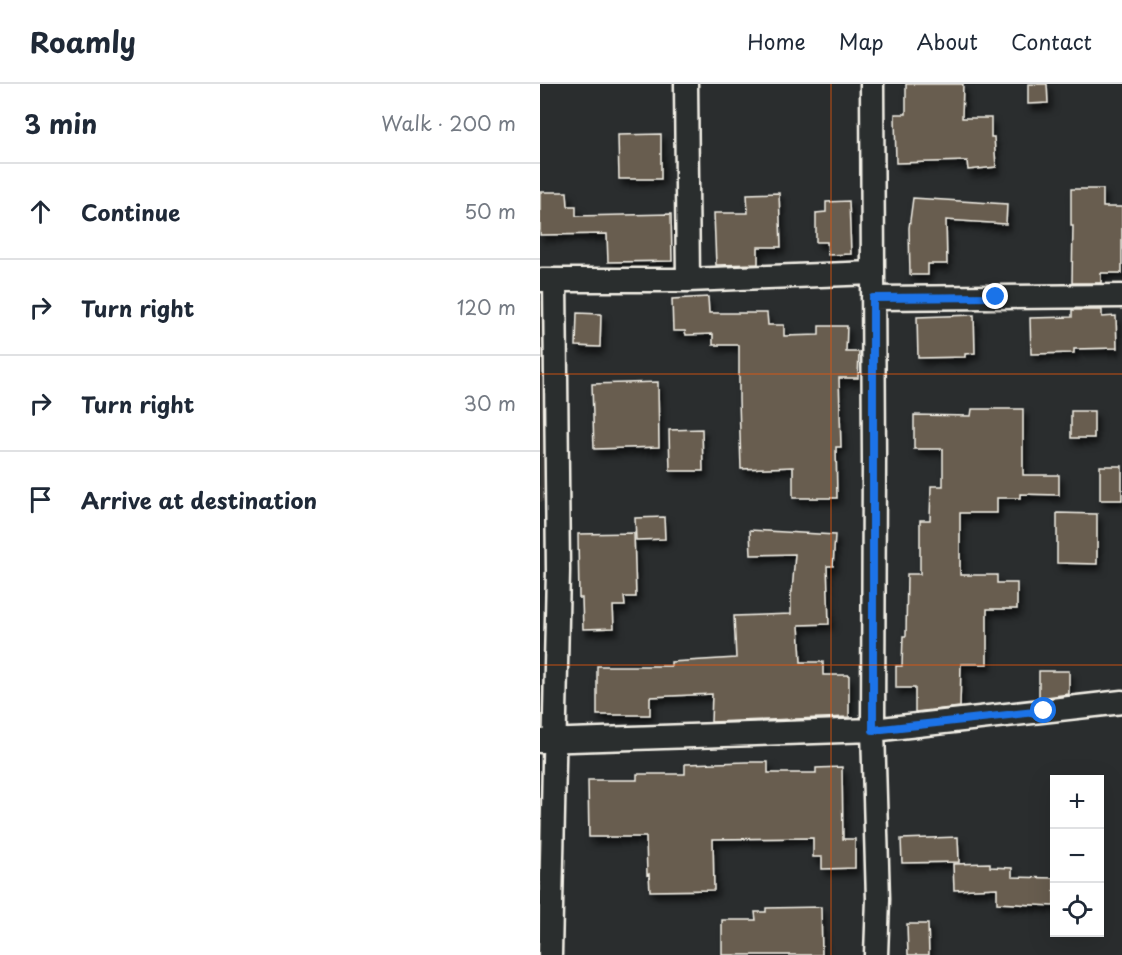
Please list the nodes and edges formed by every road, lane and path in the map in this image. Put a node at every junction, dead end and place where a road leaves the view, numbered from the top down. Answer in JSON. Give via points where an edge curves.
{"nodes":[{"id":1,"x":686,"y":84,"type":"edge"},
{"id":2,"x":872,"y":84,"type":"edge"},
{"id":3,"x":873,"y":273,"type":"junction"},
{"id":4,"x":547,"y":280,"type":"edge"},
{"id":5,"x":688,"y":280,"type":"junction"},
{"id":6,"x":1122,"y":296,"type":"edge"},
{"id":7,"x":873,"y":298,"type":"junction"},
{"id":8,"x":1122,"y":702,"type":"edge"},
{"id":9,"x":873,"y":730,"type":"junction"},
{"id":10,"x":547,"y":741,"type":"edge"},
{"id":11,"x":550,"y":955,"type":"edge"},
{"id":12,"x":876,"y":955,"type":"edge"}],
"edges":[{"from":1,"to":5,"type":"street"},
{"from":2,"to":3,"type":"street"},
{"from":3,"to":5,"type":"street"},
{"from":3,"to":7,"type":"street"},
{"from":4,"to":5,"type":"street"},
{"from":4,"to":10,"type":"street","via":[[558,570]]},
{"from":6,"to":7,"type":"street"},
{"from":7,"to":9,"type":"street"},
{"from":8,"to":9,"type":"street"},
{"from":9,"to":10,"type":"street"},
{"from":9,"to":12,"type":"street"},
{"from":10,"to":11,"type":"street"}]}
